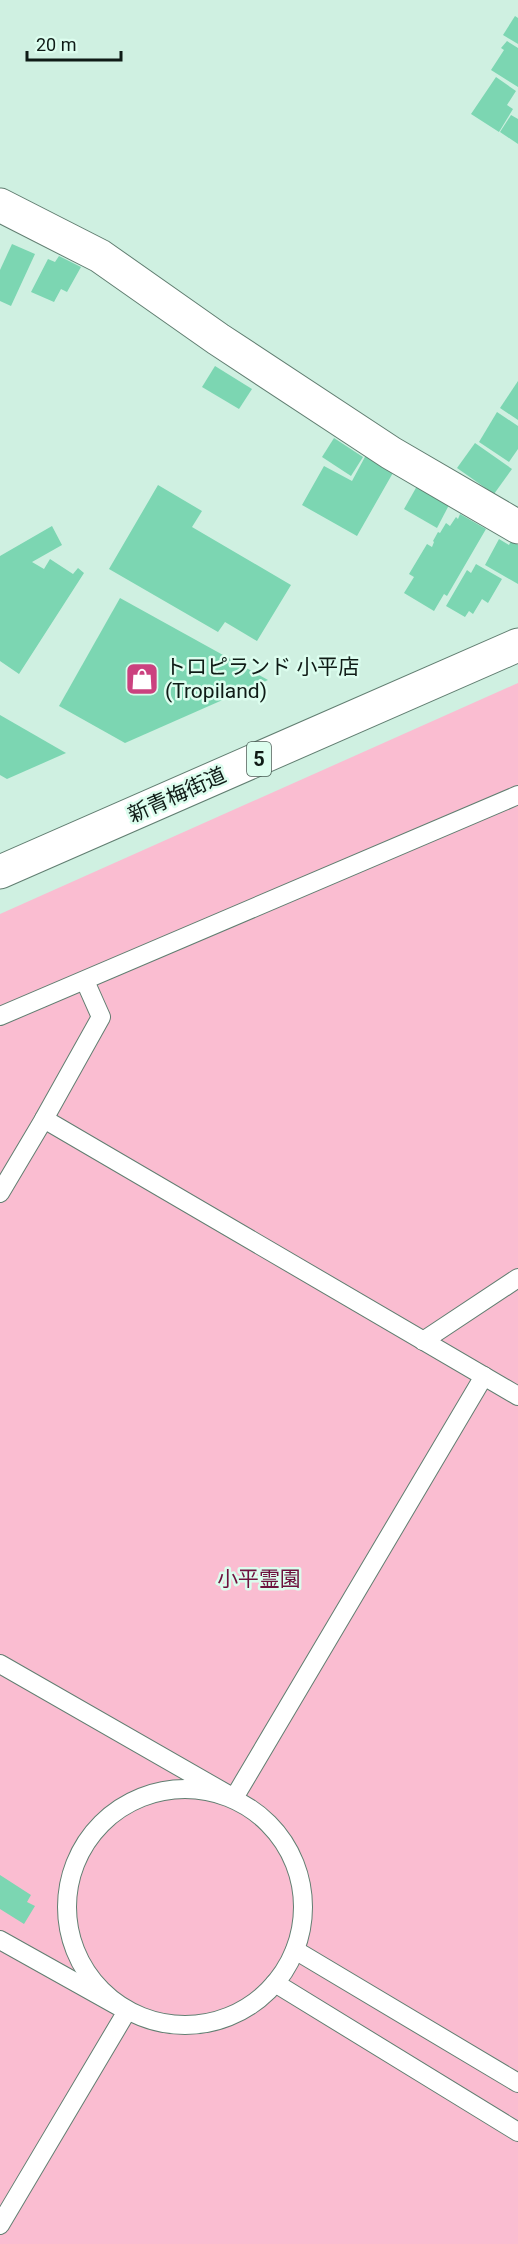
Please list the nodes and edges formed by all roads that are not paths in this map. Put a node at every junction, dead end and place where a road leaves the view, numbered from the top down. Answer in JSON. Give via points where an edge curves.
{"nodes":[{"id":1,"x":0,"y":205,"type":"edge"},
{"id":2,"x":515,"y":519,"type":"edge"},
{"id":3,"x":518,"y":645,"type":"edge"},
{"id":4,"x":518,"y":795,"type":"edge"},
{"id":5,"x":0,"y":872,"type":"edge"},
{"id":6,"x":85,"y":981,"type":"junction"},
{"id":7,"x":0,"y":1016,"type":"edge"},
{"id":8,"x":44,"y":1119,"type":"junction"},
{"id":9,"x":0,"y":1193,"type":"edge"},
{"id":10,"x":518,"y":1278,"type":"edge"},
{"id":11,"x":423,"y":1341,"type":"junction"},
{"id":12,"x":484,"y":1376,"type":"junction"},
{"id":13,"x":518,"y":1396,"type":"edge"},
{"id":14,"x":0,"y":1664,"type":"edge"},
{"id":15,"x":234,"y":1798,"type":"junction"},
{"id":16,"x":0,"y":1940,"type":"edge"},
{"id":17,"x":296,"y":1950,"type":"junction"},
{"id":18,"x":275,"y":1983,"type":"junction"},
{"id":19,"x":127,"y":2011,"type":"junction"},
{"id":20,"x":518,"y":2083,"type":"edge"},
{"id":21,"x":518,"y":2132,"type":"edge"},
{"id":22,"x":0,"y":2225,"type":"edge"}],
"edges":[{"from":1,"to":2,"type":"street","via":[[100,256],[391,453]]},
{"from":3,"to":5,"type":"street","name":"新青梅街道","number":"5"},
{"from":4,"to":6,"type":"lane"},
{"from":6,"to":7,"type":"lane"},
{"from":6,"to":8,"type":"lane","via":[[101,1017]]},
{"from":8,"to":9,"type":"lane"},
{"from":8,"to":11,"type":"lane"},
{"from":10,"to":11,"type":"lane"},
{"from":11,"to":12,"type":"lane"},
{"from":12,"to":13,"type":"lane"},
{"from":12,"to":15,"type":"lane"},
{"from":14,"to":15,"type":"lane"},
{"from":15,"to":17,"type":"lane","via":[[259,1814],[280,1836],[295,1861],[303,1890],[303,1921]]},
{"from":15,"to":19,"type":"lane","via":[[204,1790],[172,1789],[142,1797],[114,1812],[92,1833],[76,1860],[68,1891],[68,1922],[75,1952],[91,1979]]},
{"from":16,"to":19,"type":"lane"},
{"from":17,"to":18,"type":"lane"},
{"from":17,"to":20,"type":"lane"},
{"from":18,"to":19,"type":"lane","via":[[250,2006],[217,2021],[180,2025],[145,2019]]},
{"from":18,"to":21,"type":"lane"},
{"from":19,"to":22,"type":"lane"}]}
